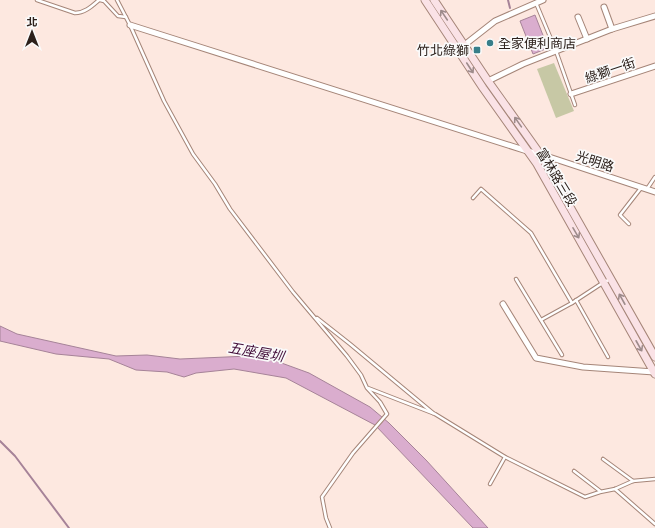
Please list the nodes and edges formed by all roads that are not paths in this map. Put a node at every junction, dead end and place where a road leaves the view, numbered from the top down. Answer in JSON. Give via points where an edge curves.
{"nodes":[{"id":1,"x":37,"y":0,"type":"edge"},
{"id":2,"x":99,"y":0,"type":"edge"},
{"id":3,"x":117,"y":0,"type":"edge"},
{"id":4,"x":425,"y":0,"type":"edge"},
{"id":5,"x":434,"y":0,"type":"edge"},
{"id":6,"x":543,"y":0,"type":"edge"},
{"id":7,"x":536,"y":3,"type":"junction"},
{"id":8,"x":604,"y":7,"type":"dead end"},
{"id":9,"x":655,"y":16,"type":"edge"},
{"id":10,"x":126,"y":17,"type":"junction"},
{"id":11,"x":578,"y":17,"type":"dead end"},
{"id":12,"x":130,"y":25,"type":"junction"},
{"id":13,"x":612,"y":29,"type":"junction"},
{"id":14,"x":587,"y":39,"type":"junction"},
{"id":15,"x":461,"y":47,"type":"junction"},
{"id":16,"x":556,"y":51,"type":"junction"},
{"id":17,"x":655,"y":66,"type":"edge"},
{"id":18,"x":488,"y":81,"type":"junction"},
{"id":19,"x":571,"y":94,"type":"junction"},
{"id":20,"x":575,"y":105,"type":"dead end"},
{"id":21,"x":527,"y":151,"type":"junction"},
{"id":22,"x":540,"y":154,"type":"junction"},
{"id":23,"x":655,"y":177,"type":"edge"},
{"id":24,"x":641,"y":187,"type":"junction"},
{"id":25,"x":647,"y":189,"type":"junction"},
{"id":26,"x":655,"y":192,"type":"edge"},
{"id":27,"x":473,"y":198,"type":"dead end"},
{"id":28,"x":629,"y":224,"type":"dead end"},
{"id":29,"x":516,"y":279,"type":"dead end"},
{"id":30,"x":611,"y":279,"type":"junction"},
{"id":31,"x":604,"y":282,"type":"junction"},
{"id":32,"x":576,"y":300,"type":"junction"},
{"id":33,"x":572,"y":303,"type":"junction"},
{"id":34,"x":503,"y":304,"type":"dead end"},
{"id":35,"x":312,"y":314,"type":"junction"},
{"id":36,"x":541,"y":321,"type":"junction"},
{"id":37,"x":562,"y":355,"type":"dead end"},
{"id":38,"x":608,"y":357,"type":"dead end"},
{"id":39,"x":655,"y":357,"type":"edge"},
{"id":40,"x":654,"y":373,"type":"edge"},
{"id":41,"x":367,"y":388,"type":"junction"},
{"id":42,"x":435,"y":414,"type":"junction"},
{"id":43,"x":505,"y":457,"type":"junction"},
{"id":44,"x":603,"y":459,"type":"dead end"},
{"id":45,"x":574,"y":471,"type":"dead end"},
{"id":46,"x":655,"y":479,"type":"edge"},
{"id":47,"x":633,"y":481,"type":"junction"},
{"id":48,"x":490,"y":484,"type":"dead end"},
{"id":49,"x":615,"y":489,"type":"junction"},
{"id":50,"x":600,"y":492,"type":"junction"},
{"id":51,"x":655,"y":524,"type":"edge"},
{"id":52,"x":330,"y":528,"type":"edge"}],
"edges":[{"from":1,"to":2,"type":"lane","via":[[75,13],[83,12]]},
{"from":2,"to":10,"type":"lane","via":[[104,1],[118,16]]},
{"from":3,"to":10,"type":"lane"},
{"from":4,"to":15,"type":"main road","name":"富林路三段"},
{"from":15,"to":5,"type":"main road","name":"富林路三段","one_way":true},
{"from":6,"to":7,"type":"street"},
{"from":7,"to":15,"type":"street","via":[[495,22]]},
{"from":7,"to":16,"type":"lane"},
{"from":8,"to":13,"type":"street"},
{"from":9,"to":13,"type":"street"},
{"from":10,"to":12,"type":"lane"},
{"from":11,"to":14,"type":"street"},
{"from":12,"to":21,"type":"street","name":"光明路"},
{"from":12,"to":35,"type":"lane","via":[[192,154],[235,215]]},
{"from":13,"to":14,"type":"street"},
{"from":14,"to":16,"type":"street"},
{"from":15,"to":18,"type":"main road","name":"富林路三段"},
{"from":15,"to":21,"type":"main road","name":"富林路三段","one_way":true,"via":[[483,88]]},
{"from":16,"to":18,"type":"street"},
{"from":16,"to":19,"type":"lane"},
{"from":17,"to":19,"type":"street","name":"綠獅一街"},
{"from":22,"to":18,"type":"main road","name":"富林路三段","one_way":true},
{"from":19,"to":20,"type":"lane"},
{"from":21,"to":22,"type":"street","name":"光明路"},
{"from":21,"to":31,"type":"main road","name":"富林路三段","one_way":true,"via":[[537,164]]},
{"from":22,"to":24,"type":"street","name":"光明路"},
{"from":22,"to":30,"type":"main road","name":"富林路三段"},
{"from":23,"to":25,"type":"lane"},
{"from":24,"to":25,"type":"street","name":"光明路"},
{"from":24,"to":28,"type":"lane","via":[[620,215]]},
{"from":25,"to":26,"type":"street","name":"光明路"},
{"from":27,"to":33,"type":"lane","via":[[481,189],[531,233]]},
{"from":29,"to":36,"type":"lane"},
{"from":30,"to":31,"type":"lane"},
{"from":39,"to":30,"type":"main road","name":"富林路三段","one_way":true},
{"from":31,"to":32,"type":"lane"},
{"from":31,"to":40,"type":"main road","name":"富林路三段","one_way":true},
{"from":32,"to":33,"type":"lane"},
{"from":32,"to":38,"type":"lane"},
{"from":33,"to":36,"type":"lane"},
{"from":34,"to":40,"type":"street","via":[[536,358],[582,367]]},
{"from":35,"to":41,"type":"lane","via":[[347,356]]},
{"from":35,"to":42,"type":"lane"},
{"from":36,"to":37,"type":"lane"},
{"from":41,"to":42,"type":"lane"},
{"from":41,"to":52,"type":"lane","via":[[387,414],[353,453],[322,497]]},
{"from":42,"to":43,"type":"lane"},
{"from":43,"to":48,"type":"lane"},
{"from":43,"to":50,"type":"lane","via":[[585,497]]},
{"from":44,"to":47,"type":"lane"},
{"from":45,"to":50,"type":"lane"},
{"from":46,"to":47,"type":"lane"},
{"from":47,"to":49,"type":"lane"},
{"from":49,"to":50,"type":"lane"},
{"from":49,"to":51,"type":"lane"}]}
